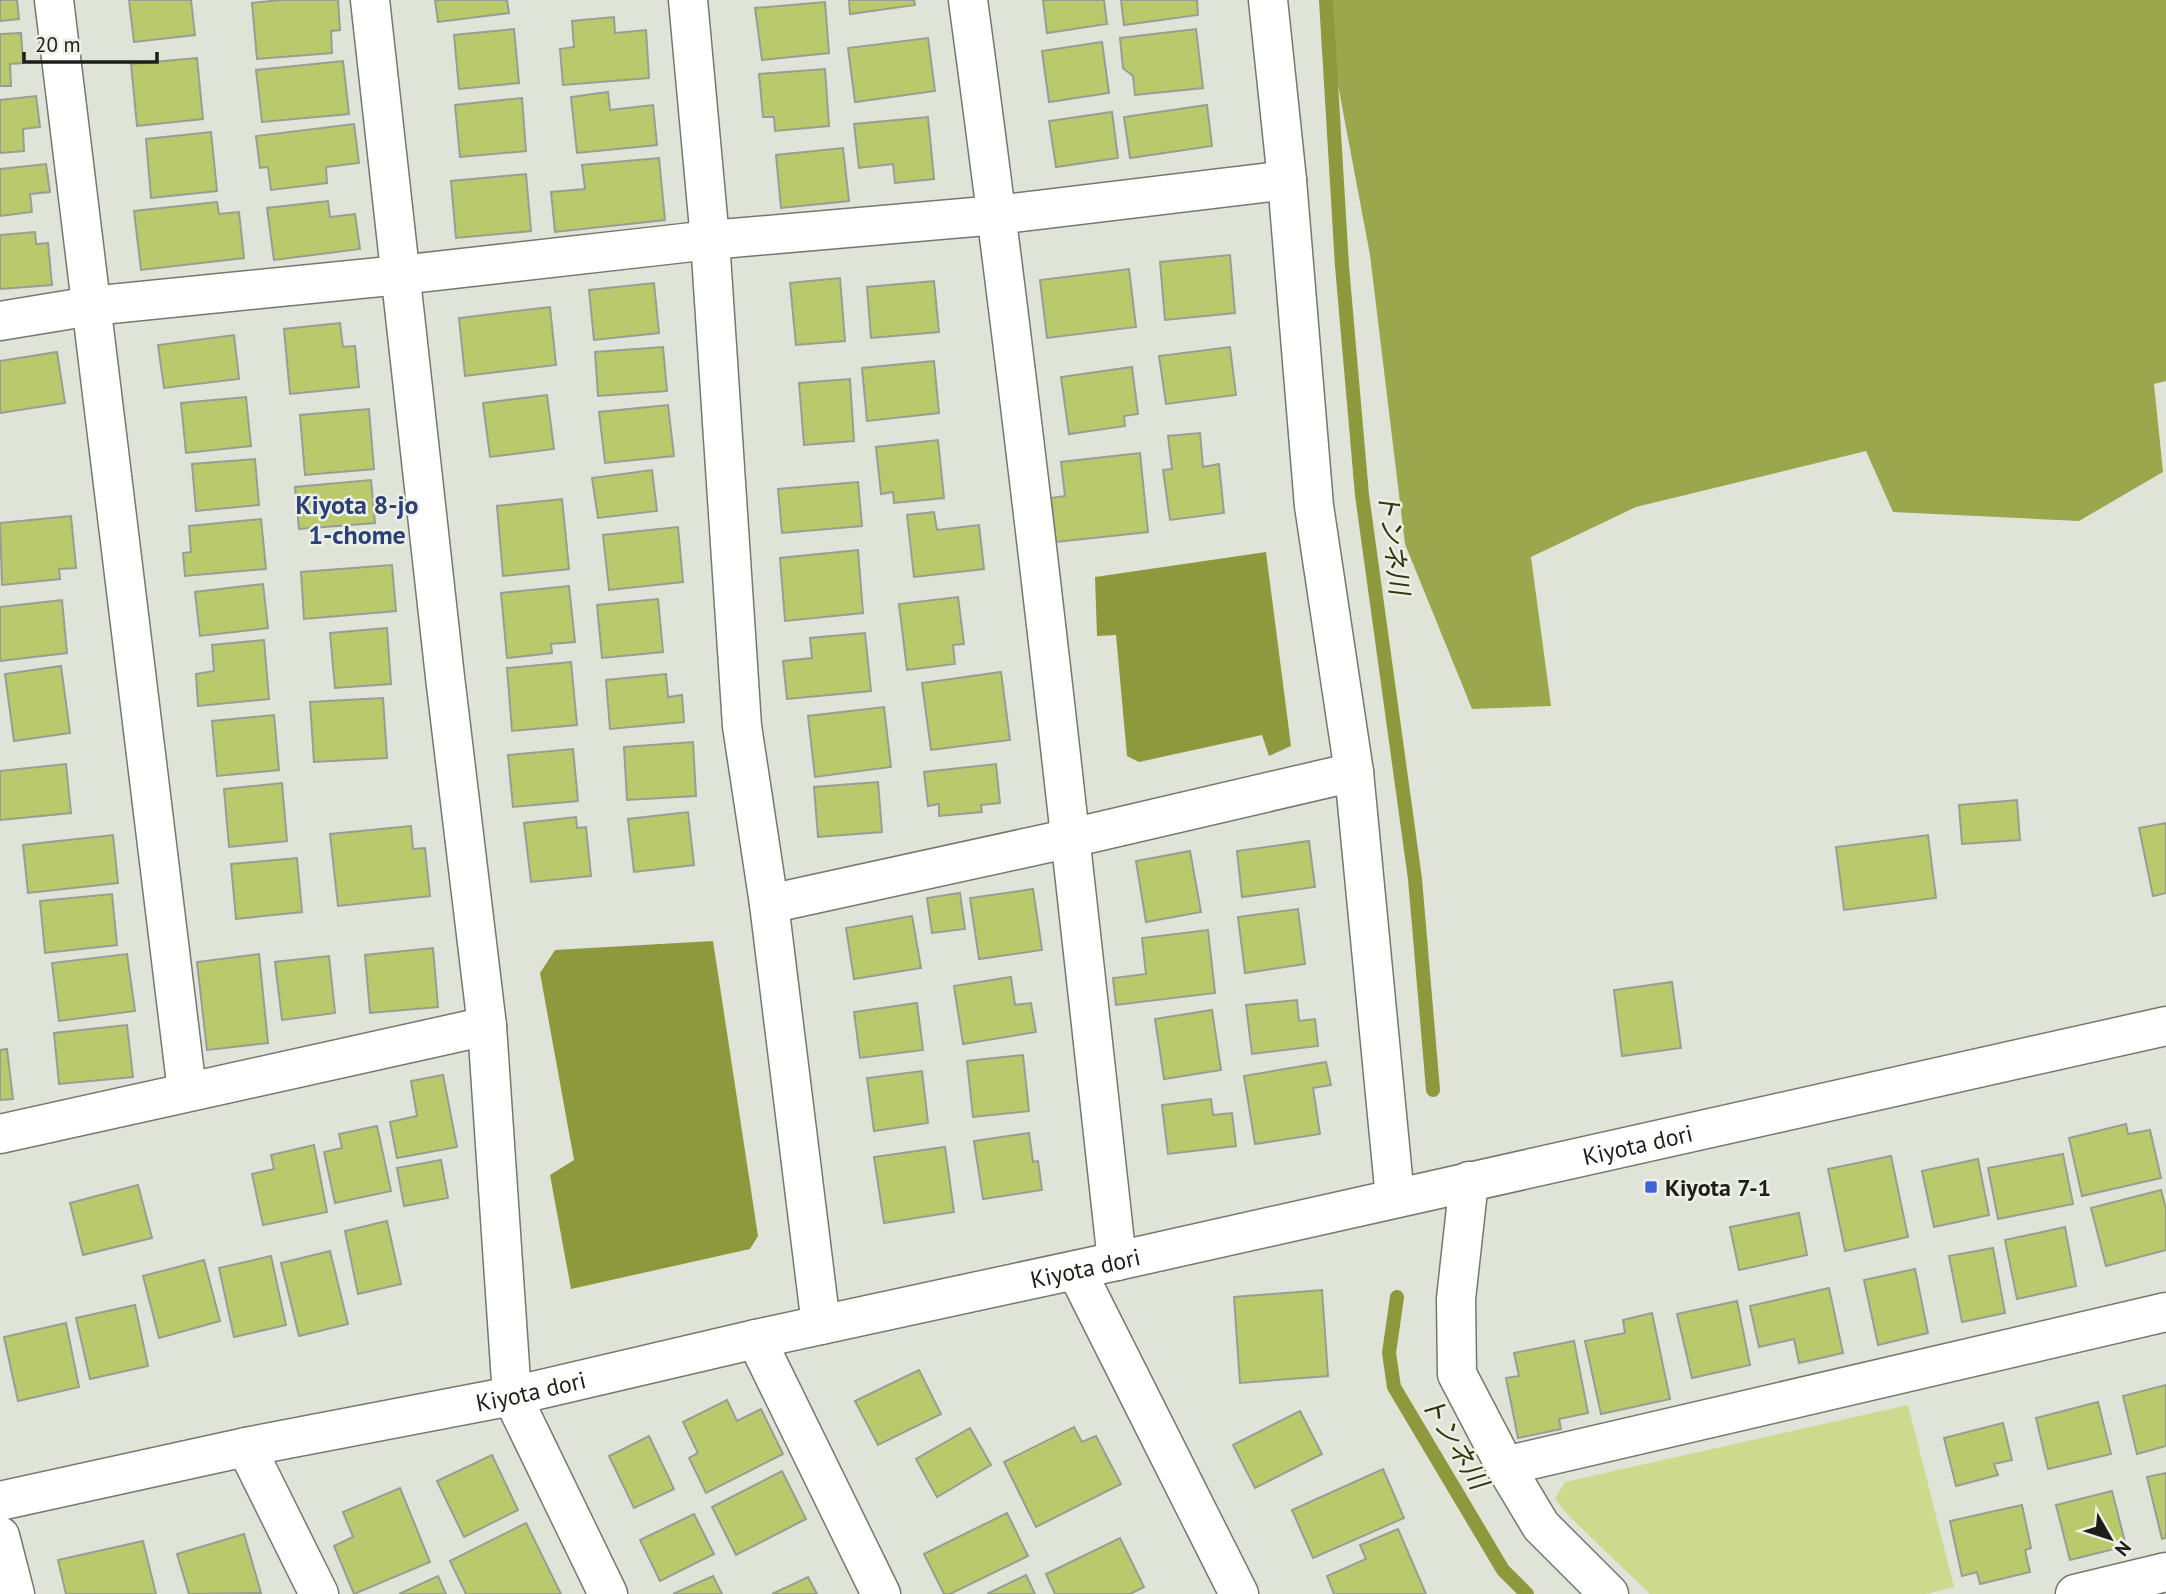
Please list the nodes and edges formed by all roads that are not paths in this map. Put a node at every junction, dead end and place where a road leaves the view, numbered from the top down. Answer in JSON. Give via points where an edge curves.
{"nodes":[{"id":1,"x":54,"y":0,"type":"edge"},
{"id":2,"x":370,"y":0,"type":"edge"},
{"id":3,"x":688,"y":0,"type":"edge"},
{"id":4,"x":968,"y":0,"type":"edge"},
{"id":5,"x":1268,"y":0,"type":"edge"},
{"id":6,"x":1287,"y":180,"type":"junction"},
{"id":7,"x":997,"y":215,"type":"junction"},
{"id":8,"x":710,"y":240,"type":"junction"},
{"id":9,"x":400,"y":275,"type":"junction"},
{"id":10,"x":91,"y":306,"type":"junction"},
{"id":11,"x":0,"y":321,"type":"edge"},
{"id":12,"x":1354,"y":772,"type":"junction"},
{"id":13,"x":1071,"y":838,"type":"junction"},
{"id":14,"x":769,"y":904,"type":"junction"},
{"id":15,"x":487,"y":1026,"type":"junction"},
{"id":16,"x":2164,"y":1035,"type":"edge"},
{"id":17,"x":187,"y":1091,"type":"junction"},
{"id":18,"x":0,"y":1134,"type":"edge"},
{"id":19,"x":1469,"y":1181,"type":"junction"},
{"id":20,"x":1395,"y":1198,"type":"junction"},
{"id":21,"x":1117,"y":1261,"type":"junction"},
{"id":22,"x":1076,"y":1270,"type":"junction"},
{"id":23,"x":2166,"y":1312,"type":"edge"},
{"id":24,"x":821,"y":1325,"type":"junction"},
{"id":25,"x":756,"y":1339,"type":"junction"},
{"id":26,"x":512,"y":1396,"type":"junction"},
{"id":27,"x":246,"y":1447,"type":"junction"},
{"id":28,"x":1505,"y":1466,"type":"junction"},
{"id":29,"x":0,"y":1501,"type":"edge"},
{"id":30,"x":0,"y":1536,"type":"edge"},
{"id":31,"x":2166,"y":1572,"type":"edge"},
{"id":32,"x":15,"y":1594,"type":"edge"},
{"id":33,"x":319,"y":1594,"type":"edge"},
{"id":34,"x":608,"y":1594,"type":"edge"},
{"id":35,"x":881,"y":1594,"type":"edge"},
{"id":36,"x":1239,"y":1594,"type":"edge"},
{"id":37,"x":1609,"y":1594,"type":"edge"},
{"id":38,"x":2075,"y":1594,"type":"edge"}],
"edges":[{"from":1,"to":10,"type":"street"},
{"from":2,"to":9,"type":"street"},
{"from":3,"to":8,"type":"street"},
{"from":4,"to":7,"type":"street"},
{"from":5,"to":6,"type":"street"},
{"from":6,"to":7,"type":"street"},
{"from":6,"to":12,"type":"street","via":[[1314,506]]},
{"from":7,"to":8,"type":"street"},
{"from":7,"to":13,"type":"street"},
{"from":8,"to":9,"type":"street"},
{"from":8,"to":14,"type":"street","via":[[742,726]]},
{"from":9,"to":10,"type":"street"},
{"from":9,"to":15,"type":"street"},
{"from":10,"to":11,"type":"street"},
{"from":10,"to":17,"type":"street"},
{"from":12,"to":13,"type":"street"},
{"from":12,"to":20,"type":"street"},
{"from":13,"to":14,"type":"street"},
{"from":13,"to":21,"type":"street"},
{"from":14,"to":24,"type":"street"},
{"from":15,"to":17,"type":"street"},
{"from":15,"to":26,"type":"street"},
{"from":16,"to":19,"type":"street","name":"Kiyota dori"},
{"from":17,"to":18,"type":"street"},
{"from":19,"to":20,"type":"street","name":"Kiyota dori"},
{"from":19,"to":28,"type":"street","via":[[1456,1299],[1457,1374]]},
{"from":20,"to":21,"type":"street","name":"Kiyota dori"},
{"from":21,"to":22,"type":"street","name":"Kiyota dori"},
{"from":22,"to":24,"type":"street","name":"Kiyota dori"},
{"from":22,"to":36,"type":"street"},
{"from":23,"to":28,"type":"street"},
{"from":24,"to":25,"type":"street","name":"Kiyota dori"},
{"from":25,"to":26,"type":"street","name":"Kiyota dori"},
{"from":25,"to":35,"type":"street"},
{"from":26,"to":27,"type":"street","name":"Kiyota dori"},
{"from":26,"to":34,"type":"street"},
{"from":27,"to":29,"type":"street","name":"Kiyota dori"},
{"from":27,"to":33,"type":"street"},
{"from":28,"to":37,"type":"street","via":[[1541,1526]]},
{"from":30,"to":32,"type":"street"},
{"from":31,"to":38,"type":"street"}]}
